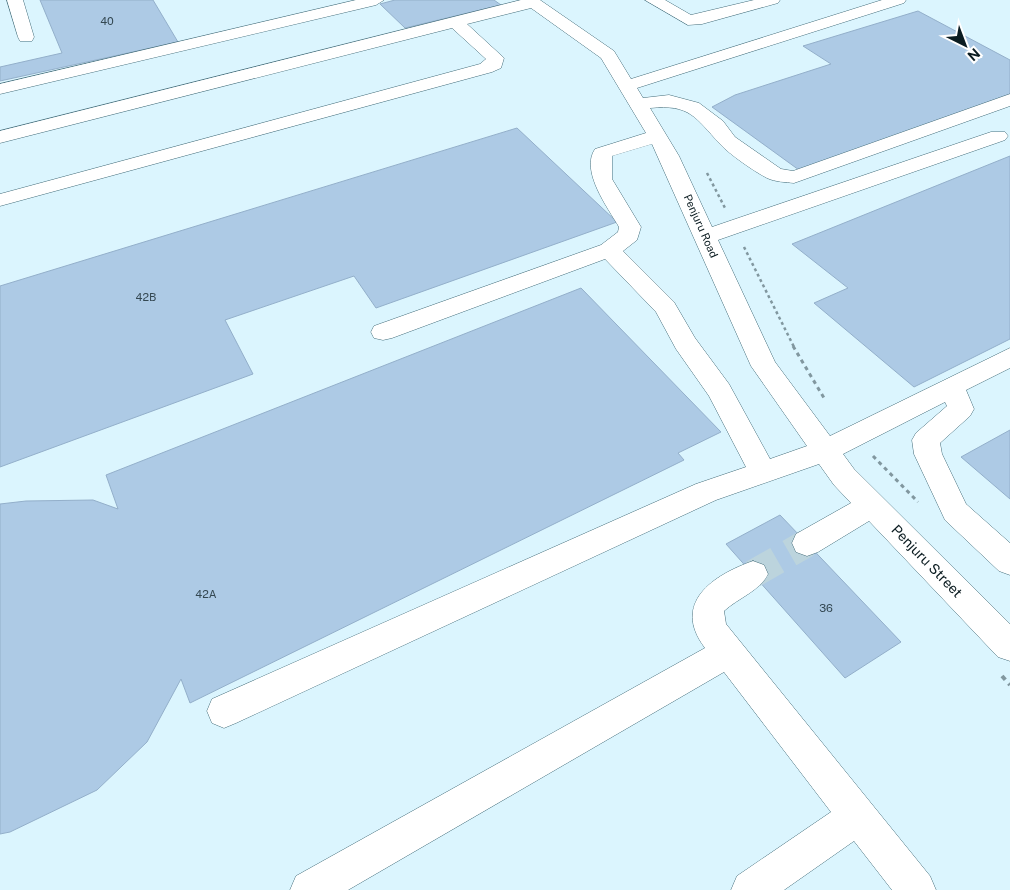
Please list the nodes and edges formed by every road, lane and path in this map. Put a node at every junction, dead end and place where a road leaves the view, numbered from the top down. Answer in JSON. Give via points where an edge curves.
{"nodes":[{"id":1,"x":15,"y":0,"type":"edge"},
{"id":2,"x":376,"y":0,"type":"edge"},
{"id":3,"x":653,"y":0,"type":"edge"},
{"id":4,"x":769,"y":0,"type":"edge"},
{"id":5,"x":898,"y":0,"type":"edge"},
{"id":6,"x":531,"y":1,"type":"edge"},
{"id":7,"x":455,"y":22,"type":"junction"},
{"id":8,"x":26,"y":37,"type":"dead end"},
{"id":9,"x":626,"y":86,"type":"junction"},
{"id":10,"x":0,"y":89,"type":"edge"},
{"id":11,"x":1010,"y":100,"type":"edge"},
{"id":12,"x":638,"y":104,"type":"junction"},
{"id":13,"x":0,"y":136,"type":"edge"},
{"id":14,"x":657,"y":136,"type":"junction"},
{"id":15,"x":998,"y":136,"type":"dead end"},
{"id":16,"x":704,"y":168,"type":"dead end"},
{"id":17,"x":0,"y":200,"type":"edge"},
{"id":18,"x":734,"y":227,"type":"junction"},
{"id":19,"x":706,"y":237,"type":"junction"},
{"id":20,"x":608,"y":250,"type":"junction"},
{"id":21,"x":383,"y":332,"type":"dead end"},
{"id":22,"x":1010,"y":357,"type":"edge"},
{"id":23,"x":952,"y":387,"type":"junction"},
{"id":24,"x":854,"y":436,"type":"junction"},
{"id":25,"x":825,"y":451,"type":"junction"},
{"id":26,"x":763,"y":473,"type":"junction"},
{"id":27,"x":844,"y":477,"type":"joint"},
{"id":28,"x":919,"y":503,"type":"dead end"},
{"id":29,"x":872,"y":505,"type":"junction"},
{"id":30,"x":807,"y":543,"type":"tunnel mouth"},
{"id":31,"x":1010,"y":562,"type":"edge"},
{"id":32,"x":753,"y":574,"type":"tunnel mouth"},
{"id":33,"x":1010,"y":646,"type":"edge"},
{"id":34,"x":728,"y":652,"type":"junction"},
{"id":35,"x":224,"y":711,"type":"dead end"},
{"id":36,"x":857,"y":816,"type":"junction"},
{"id":37,"x":310,"y":890,"type":"edge"},
{"id":38,"x":751,"y":890,"type":"edge"},
{"id":39,"x":916,"y":890,"type":"edge"}],
"edges":[{"from":1,"to":8,"type":"street"},
{"from":2,"to":10,"type":"street"},
{"from":3,"to":4,"type":"street","via":[[688,20]]},
{"from":5,"to":9,"type":"street"},
{"from":6,"to":7,"type":"street"},
{"from":6,"to":9,"type":"street","name":"Penjuru Road","via":[[608,55]]},
{"from":7,"to":13,"type":"street"},
{"from":7,"to":17,"type":"street","via":[[495,58],[495,64]]},
{"from":9,"to":12,"type":"street","name":"Penjuru Road"},
{"from":11,"to":12,"type":"street","via":[[794,178],[775,174],[728,141],[716,125],[692,107],[669,101]]},
{"from":12,"to":14,"type":"street","name":"Penjuru Road"},
{"from":14,"to":19,"type":"street","name":"Penjuru Road","via":[[670,156]]},
{"from":14,"to":20,"type":"street","via":[[602,153],[602,179],[630,227],[630,236]]},
{"from":15,"to":18,"type":"street"},
{"from":16,"to":18,"type":"path"},
{"from":18,"to":19,"type":"street"},
{"from":18,"to":24,"type":"path","via":[[794,347],[827,403]]},
{"from":19,"to":25,"type":"street","name":"Penjuru Road","via":[[764,366]]},
{"from":20,"to":21,"type":"street"},
{"from":20,"to":26,"type":"street","via":[[666,308],[720,391]]},
{"from":22,"to":23,"type":"street"},
{"from":23,"to":24,"type":"street"},
{"from":23,"to":31,"type":"street","via":[[961,409],[926,440],[928,454],[956,512]]},
{"from":24,"to":25,"type":"street"},
{"from":24,"to":28,"type":"path"},
{"from":25,"to":26,"type":"street"},
{"from":25,"to":27,"type":"street","name":"Penjuru Road"},
{"from":26,"to":35,"type":"street","via":[[706,492]]},
{"from":27,"to":29,"type":"street","name":"Penjuru Street"},
{"from":29,"to":30,"type":"street"},
{"from":29,"to":33,"type":"street","name":"Penjuru Street"},
{"from":32,"to":34,"type":"street","via":[[708,606],[710,629]]},
{"from":34,"to":36,"type":"street"},
{"from":34,"to":37,"type":"street"},
{"from":36,"to":38,"type":"street"},
{"from":36,"to":39,"type":"street"}]}
